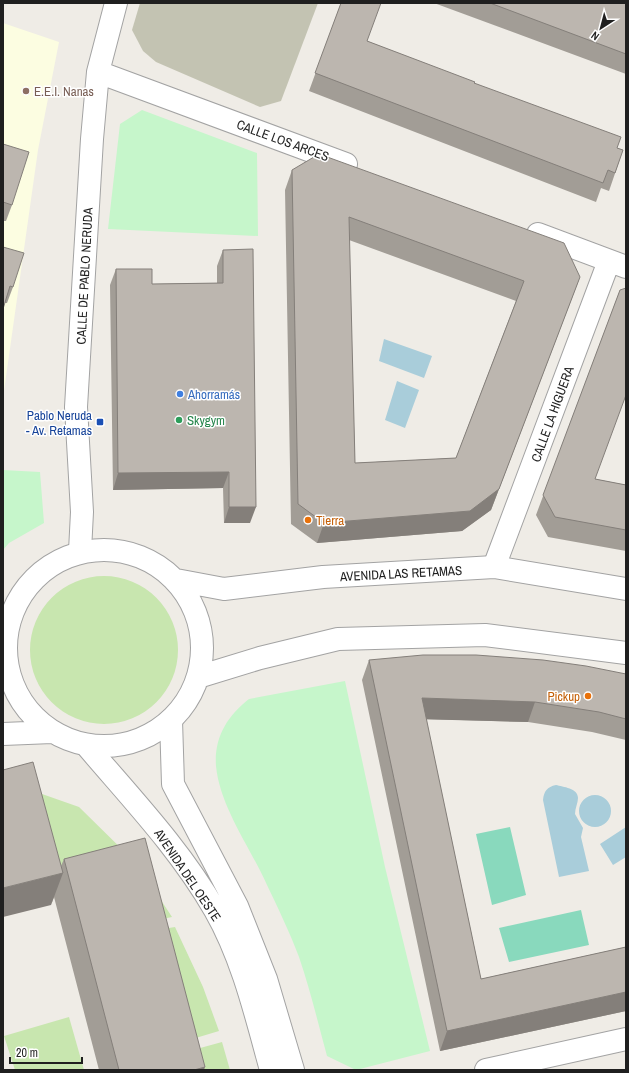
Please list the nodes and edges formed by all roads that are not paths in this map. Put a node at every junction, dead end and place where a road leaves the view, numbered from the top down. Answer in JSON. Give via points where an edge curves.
{"nodes":[{"id":1,"x":116,"y":3,"type":"edge"},
{"id":2,"x":98,"y":72,"type":"junction"},
{"id":3,"x":366,"y":171,"type":"edge"},
{"id":4,"x":521,"y":228,"type":"edge"},
{"id":5,"x":617,"y":264,"type":"edge"},
{"id":6,"x":80,"y":551,"type":"junction"},
{"id":7,"x":494,"y":567,"type":"junction"},
{"id":8,"x":176,"y":580,"type":"junction"},
{"id":9,"x":626,"y":589,"type":"edge"},
{"id":10,"x":626,"y":653,"type":"edge"},
{"id":11,"x":4,"y":660,"type":"edge"},
{"id":12,"x":198,"y":677,"type":"junction"},
{"id":13,"x":171,"y":720,"type":"junction"},
{"id":14,"x":52,"y":732,"type":"junction"},
{"id":15,"x":3,"y":734,"type":"edge"},
{"id":16,"x":86,"y":745,"type":"junction"},
{"id":17,"x":626,"y":1040,"type":"edge"},
{"id":18,"x":271,"y":1070,"type":"edge"},
{"id":19,"x":292,"y":1070,"type":"edge"},
{"id":20,"x":486,"y":1070,"type":"edge"}],
"edges":[{"from":1,"to":2,"type":"street","name":"CALLE DE PABLO NERUDA"},
{"from":2,"to":3,"type":"street","name":"CALLE LOS ARCES"},
{"from":2,"to":6,"type":"street","name":"CALLE DE PABLO NERUDA","via":[[76,407],[82,512]]},
{"from":4,"to":5,"type":"street"},
{"from":5,"to":7,"type":"street","name":"CALLE LA HIGUERA"},
{"from":6,"to":8,"type":"street","via":[[115,549],[148,560]]},
{"from":6,"to":11,"type":"street","via":[[54,562],[31,580],[14,604],[5,633]]},
{"from":7,"to":8,"type":"street","name":"AVENIDA LAS RETAMAS","via":[[324,577],[224,589]]},
{"from":7,"to":9,"type":"street","name":"AVENIDA LAS RETAMAS"},
{"from":8,"to":12,"type":"street","via":[[191,601],[200,626],[203,652]]},
{"from":10,"to":12,"type":"street","via":[[485,635],[338,639],[260,658]]},
{"from":11,"to":14,"type":"street","via":[[13,688],[29,713]]},
{"from":12,"to":13,"type":"street","via":[[183,708]]},
{"from":13,"to":16,"type":"street","via":[[146,737],[116,746]]},
{"from":13,"to":19,"type":"street","name":"AVENIDA DEL OESTE","via":[[173,784],[238,906],[266,979]]},
{"from":14,"to":15,"type":"street"},
{"from":14,"to":16,"type":"street"},
{"from":16,"to":18,"type":"street","name":"AVENIDA DEL OESTE","via":[[166,838],[215,910],[247,984]]},
{"from":17,"to":20,"type":"street"}]}
